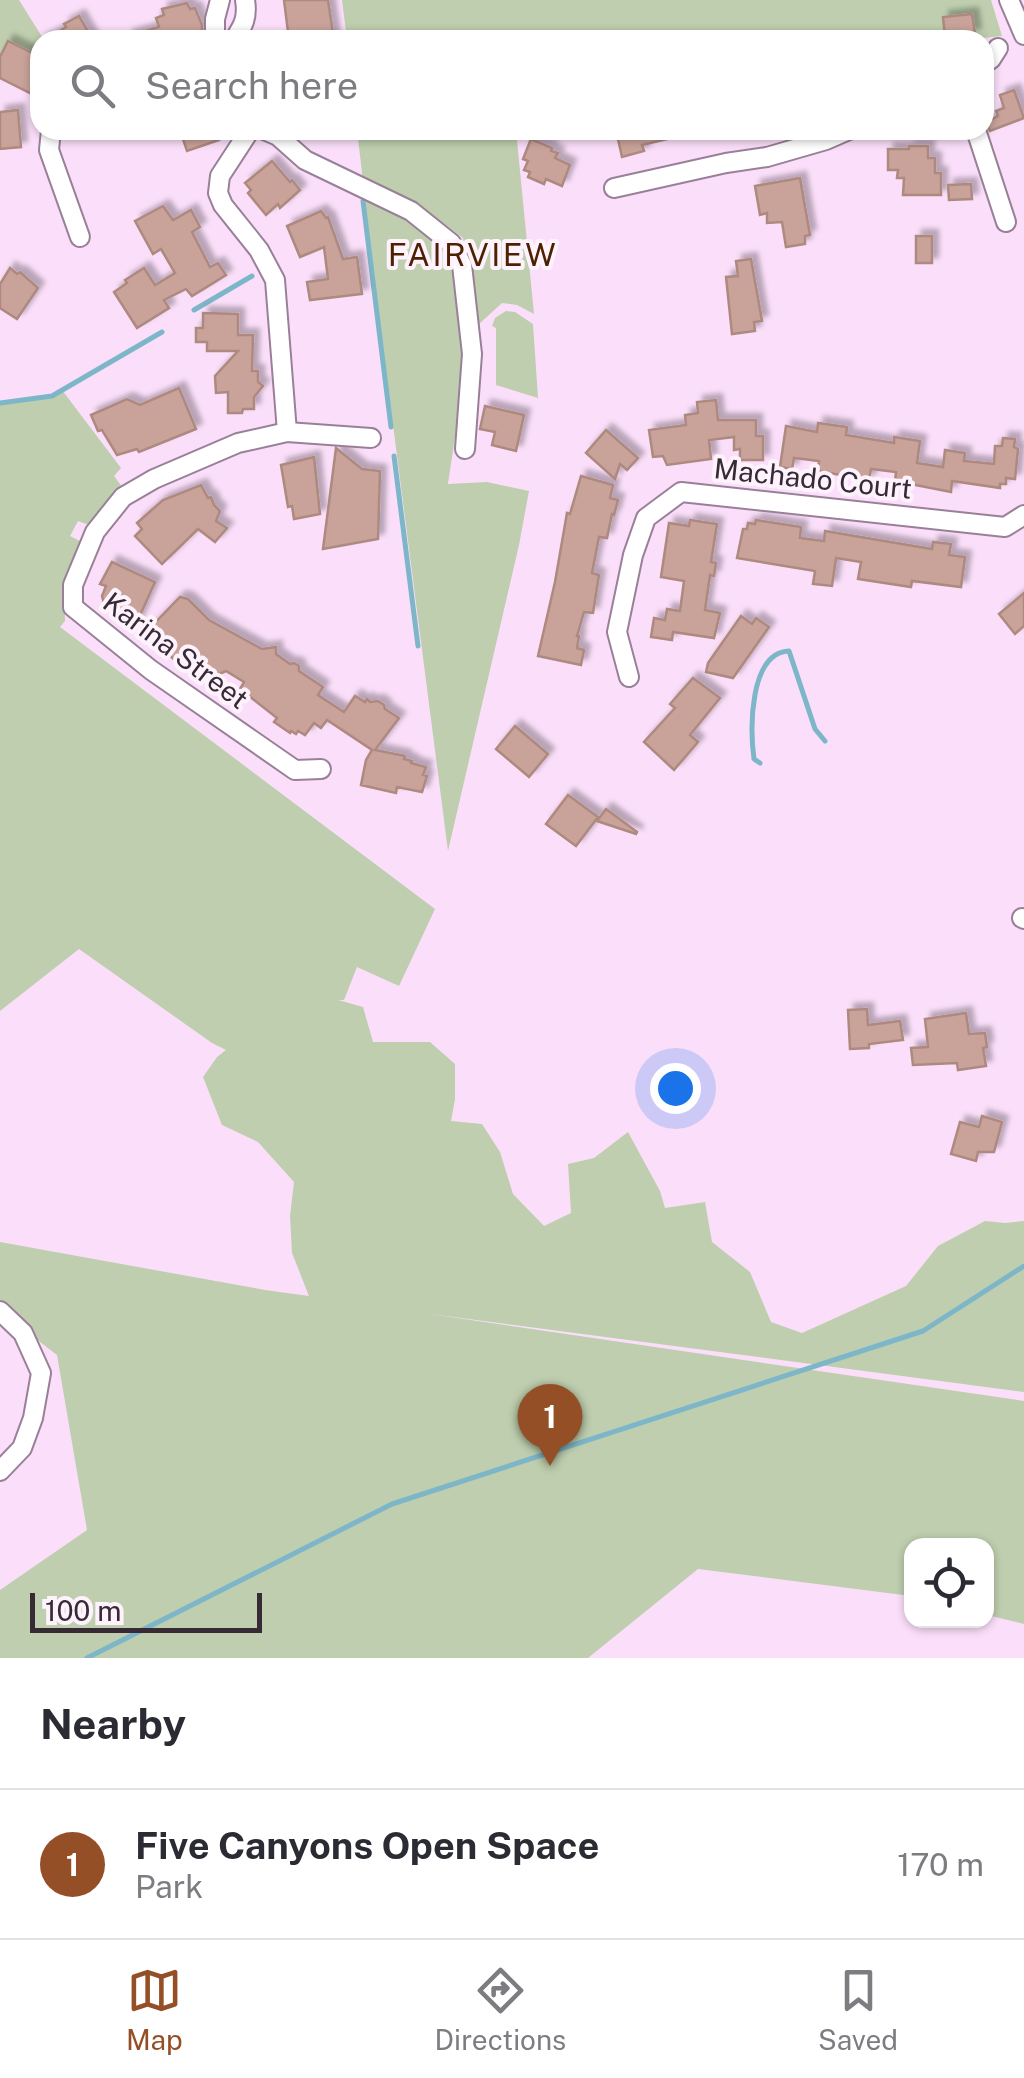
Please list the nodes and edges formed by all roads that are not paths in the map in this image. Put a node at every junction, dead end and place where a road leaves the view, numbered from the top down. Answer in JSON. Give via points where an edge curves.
{"nodes":[{"id":1,"x":220,"y":0,"type":"edge"},
{"id":2,"x":245,"y":0,"type":"edge"},
{"id":3,"x":1009,"y":0,"type":"edge"},
{"id":4,"x":215,"y":30,"type":"edge"},
{"id":5,"x":240,"y":30,"type":"edge"},
{"id":6,"x":1024,"y":35,"type":"edge"},
{"id":7,"x":998,"y":48,"type":"dead end"},
{"id":8,"x":994,"y":54,"type":"edge"},
{"id":9,"x":50,"y":140,"type":"edge"},
{"id":10,"x":243,"y":140,"type":"edge"},
{"id":11,"x":282,"y":140,"type":"edge"},
{"id":12,"x":826,"y":140,"type":"edge"},
{"id":13,"x":979,"y":140,"type":"edge"},
{"id":14,"x":614,"y":188,"type":"dead end"},
{"id":15,"x":1006,"y":222,"type":"dead end"},
{"id":16,"x":80,"y":238,"type":"dead end"},
{"id":17,"x":287,"y":432,"type":"junction"},
{"id":18,"x":370,"y":438,"type":"dead end"},
{"id":19,"x":465,"y":448,"type":"dead end"},
{"id":20,"x":1024,"y":515,"type":"edge"},
{"id":21,"x":628,"y":677,"type":"dead end"},
{"id":22,"x":321,"y":769,"type":"dead end"},
{"id":23,"x":0,"y":1311,"type":"edge"},
{"id":24,"x":0,"y":1470,"type":"edge"}],
"edges":[{"from":1,"to":4,"type":"street"},
{"from":2,"to":5,"type":"street"},
{"from":3,"to":6,"type":"street"},
{"from":7,"to":8,"type":"street"},
{"from":9,"to":16,"type":"street"},
{"from":10,"to":17,"type":"street","via":[[220,176],[218,194],[275,280]]},
{"from":11,"to":19,"type":"street","via":[[305,160],[411,212],[451,242],[462,265],[472,354]]},
{"from":12,"to":14,"type":"street"},
{"from":13,"to":15,"type":"street"},
{"from":17,"to":18,"type":"street","name":"Karina Street"},
{"from":17,"to":22,"type":"street","name":"Karina Street","via":[[238,443],[123,497],[96,532],[73,585],[73,607],[295,770]]},
{"from":20,"to":21,"type":"street","name":"Machado Court","via":[[1005,527],[680,492],[646,518],[632,555],[617,632]]},
{"from":23,"to":24,"type":"street","via":[[23,1333],[42,1373],[22,1448]]}]}
